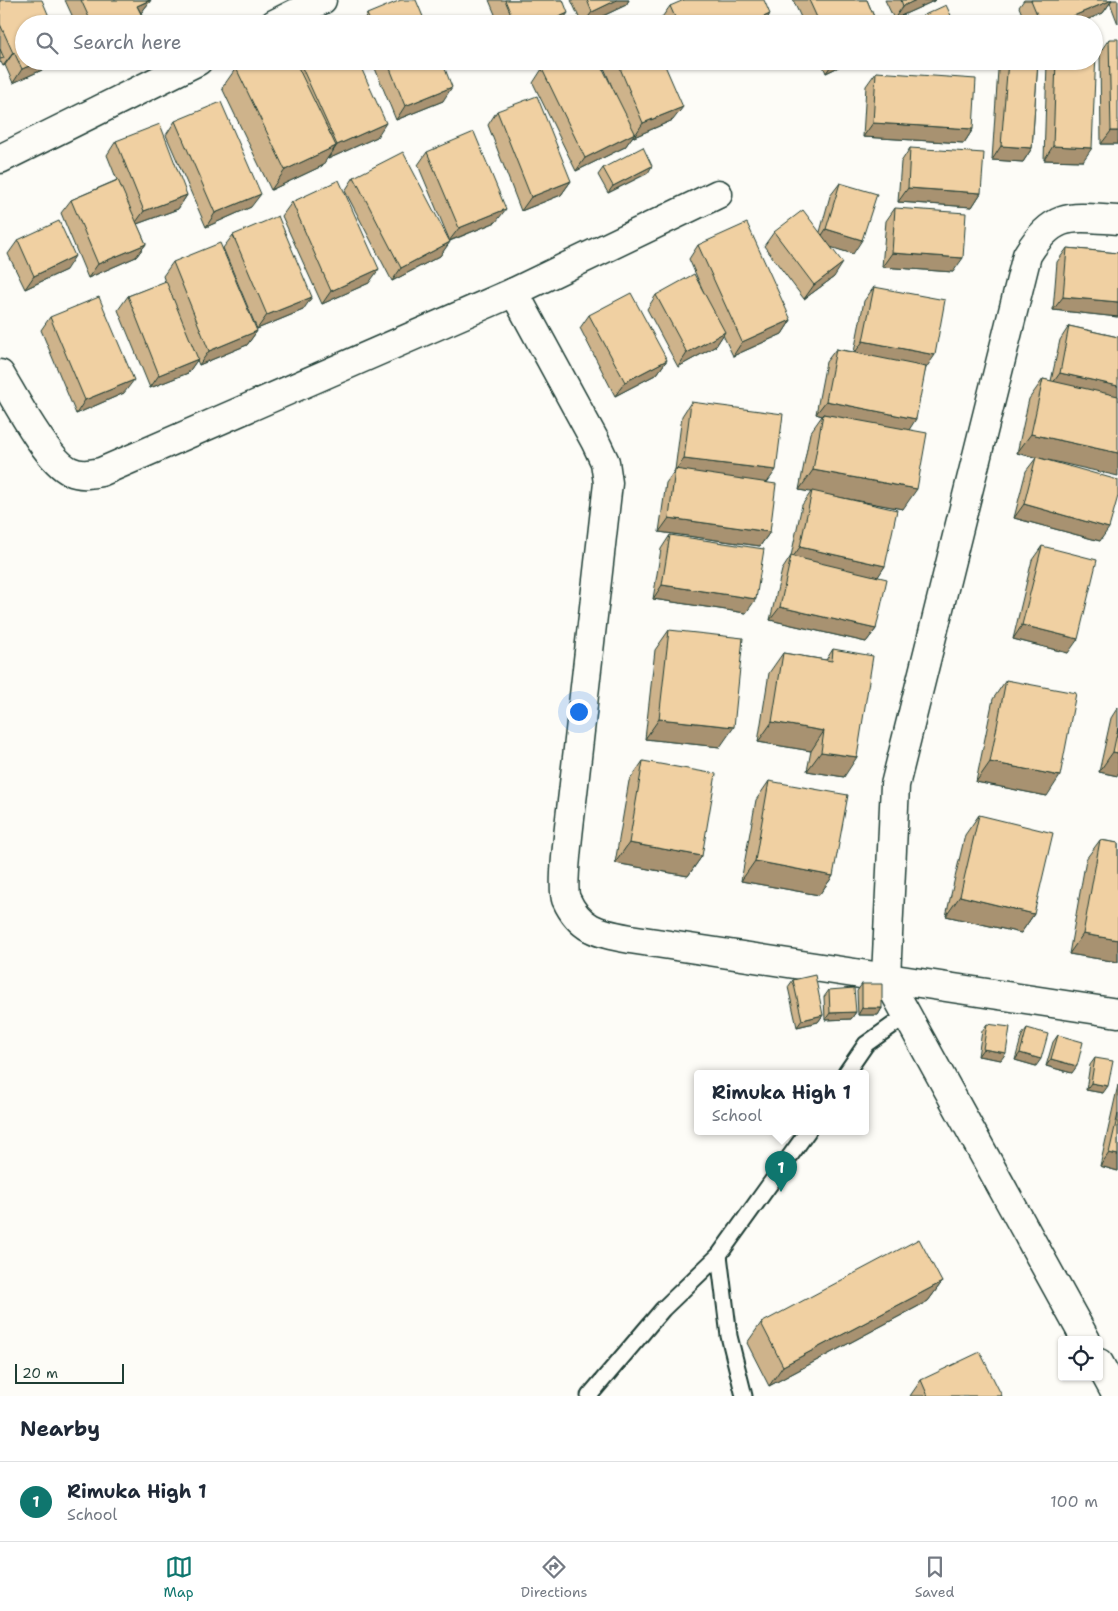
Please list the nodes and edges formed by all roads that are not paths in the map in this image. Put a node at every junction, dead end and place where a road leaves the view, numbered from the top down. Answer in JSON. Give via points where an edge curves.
{"nodes":[{"id":1,"x":322,"y":0,"type":"edge"},
{"id":2,"x":292,"y":15,"type":"edge"},
{"id":3,"x":180,"y":70,"type":"edge"},
{"id":4,"x":0,"y":158,"type":"edge"},
{"id":5,"x":718,"y":194,"type":"dead end"},
{"id":6,"x":1118,"y":220,"type":"edge"},
{"id":7,"x":514,"y":292,"type":"junction"},
{"id":8,"x":0,"y":374,"type":"edge"},
{"id":9,"x":886,"y":977,"type":"junction"},
{"id":10,"x":1118,"y":1013,"type":"edge"},
{"id":11,"x":907,"y":1015,"type":"junction"},
{"id":12,"x":848,"y":1070,"type":"edge"},
{"id":13,"x":805,"y":1135,"type":"edge"},
{"id":14,"x":720,"y":1255,"type":"junction"},
{"id":15,"x":1084,"y":1336,"type":"edge"},
{"id":16,"x":1103,"y":1370,"type":"edge"},
{"id":17,"x":589,"y":1396,"type":"edge"},
{"id":18,"x":744,"y":1396,"type":"edge"},
{"id":19,"x":1117,"y":1396,"type":"edge"}],
"edges":[{"from":1,"to":2,"type":"street"},
{"from":3,"to":4,"type":"street"},
{"from":5,"to":7,"type":"street"},
{"from":6,"to":9,"type":"street","via":[[1068,217],[1052,225],[1036,240],[1027,255],[895,785]]},
{"from":7,"to":8,"type":"street","via":[[101,472],[85,475],[61,466],[50,454]]},
{"from":7,"to":9,"type":"street","via":[[595,441],[605,462],[608,484],[570,820],[565,896],[577,918],[600,933]]},
{"from":9,"to":10,"type":"street"},
{"from":9,"to":11,"type":"street"},
{"from":11,"to":12,"type":"lane","via":[[866,1044]]},
{"from":11,"to":15,"type":"street"},
{"from":13,"to":14,"type":"lane"},
{"from":14,"to":17,"type":"lane","via":[[663,1309]]},
{"from":14,"to":18,"type":"lane","via":[[729,1336]]},
{"from":16,"to":19,"type":"street"}]}
